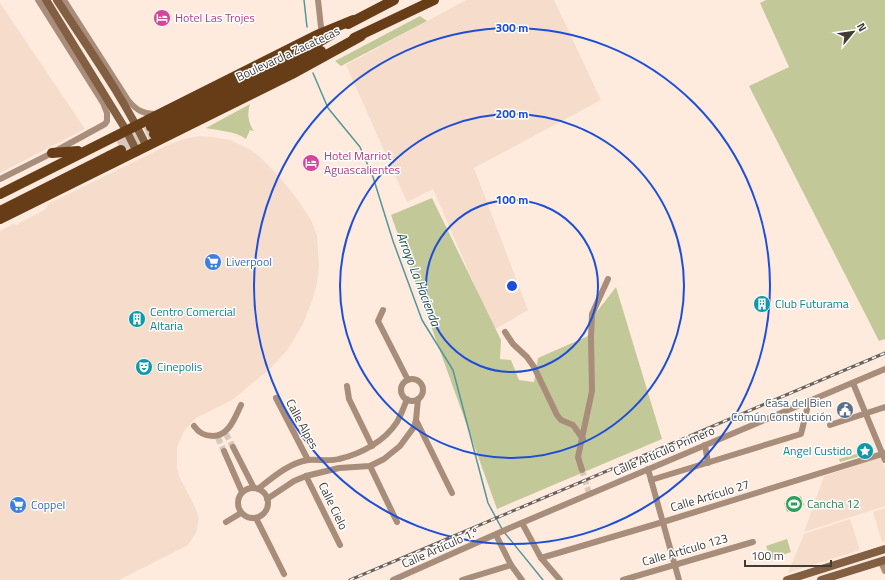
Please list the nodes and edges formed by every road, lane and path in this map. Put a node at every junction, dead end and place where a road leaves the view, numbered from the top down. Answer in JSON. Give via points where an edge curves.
{"nodes":[{"id":1,"x":38,"y":0,"type":"edge"},
{"id":2,"x":46,"y":0,"type":"edge"},
{"id":3,"x":57,"y":0,"type":"edge"},
{"id":4,"x":64,"y":0,"type":"edge"},
{"id":5,"x":318,"y":0,"type":"edge"},
{"id":6,"x":394,"y":0,"type":"edge"},
{"id":7,"x":434,"y":0,"type":"edge"},
{"id":8,"x":67,"y":15,"type":"junction"},
{"id":9,"x":76,"y":18,"type":"junction"},
{"id":10,"x":322,"y":36,"type":"junction"},
{"id":11,"x":360,"y":36,"type":"junction"},
{"id":12,"x":72,"y":41,"type":"junction"},
{"id":13,"x":76,"y":59,"type":"junction"},
{"id":14,"x":112,"y":76,"type":"junction"},
{"id":15,"x":113,"y":87,"type":"junction"},
{"id":16,"x":160,"y":114,"type":"junction"},
{"id":17,"x":136,"y":125,"type":"junction"},
{"id":18,"x":126,"y":130,"type":"junction"},
{"id":19,"x":147,"y":147,"type":"junction"},
{"id":20,"x":82,"y":151,"type":"junction"},
{"id":21,"x":137,"y":152,"type":"junction"},
{"id":22,"x":52,"y":153,"type":"junction"},
{"id":23,"x":0,"y":179,"type":"edge"},
{"id":24,"x":0,"y":194,"type":"edge"},
{"id":25,"x":0,"y":203,"type":"edge"},
{"id":26,"x":0,"y":211,"type":"edge"},
{"id":27,"x":0,"y":219,"type":"edge"},
{"id":28,"x":608,"y":279,"type":"dead end"},
{"id":29,"x":383,"y":310,"type":"dead end"},
{"id":30,"x":505,"y":332,"type":"dead end"},
{"id":31,"x":885,"y":369,"type":"edge"},
{"id":32,"x":408,"y":380,"type":"junction"},
{"id":33,"x":853,"y":383,"type":"junction"},
{"id":34,"x":347,"y":386,"type":"dead end"},
{"id":35,"x":276,"y":398,"type":"dead end"},
{"id":36,"x":407,"y":399,"type":"junction"},
{"id":37,"x":418,"y":399,"type":"junction"},
{"id":38,"x":809,"y":401,"type":"junction"},
{"id":39,"x":241,"y":405,"type":"dead end"},
{"id":40,"x":885,"y":407,"type":"edge"},
{"id":41,"x":865,"y":413,"type":"junction"},
{"id":42,"x":416,"y":420,"type":"junction"},
{"id":43,"x":830,"y":425,"type":"dead end"},
{"id":44,"x":196,"y":429,"type":"dead end"},
{"id":45,"x":583,"y":439,"type":"junction"},
{"id":46,"x":705,"y":445,"type":"junction"},
{"id":47,"x":372,"y":446,"type":"junction"},
{"id":48,"x":233,"y":447,"type":"tunnel mouth"},
{"id":49,"x":224,"y":451,"type":"tunnel mouth"},
{"id":50,"x":884,"y":455,"type":"edge"},
{"id":51,"x":338,"y":459,"type":"junction"},
{"id":52,"x":308,"y":460,"type":"junction"},
{"id":53,"x":708,"y":463,"type":"junction"},
{"id":54,"x":370,"y":466,"type":"junction"},
{"id":55,"x":339,"y":468,"type":"junction"},
{"id":56,"x":648,"y":469,"type":"junction"},
{"id":57,"x":582,"y":470,"type":"tunnel mouth"},
{"id":58,"x":306,"y":476,"type":"junction"},
{"id":59,"x":651,"y":480,"type":"junction"},
{"id":60,"x":256,"y":488,"type":"junction"},
{"id":61,"x":242,"y":492,"type":"junction"},
{"id":62,"x":452,"y":493,"type":"dead end"},
{"id":63,"x":267,"y":500,"type":"junction"},
{"id":64,"x":241,"y":513,"type":"junction"},
{"id":65,"x":256,"y":518,"type":"junction"},
{"id":66,"x":226,"y":522,"type":"dead end"},
{"id":67,"x":397,"y":522,"type":"dead end"},
{"id":68,"x":663,"y":522,"type":"junction"},
{"id":69,"x":522,"y":523,"type":"junction"},
{"id":70,"x":498,"y":534,"type":"junction"},
{"id":71,"x":753,"y":542,"type":"dead end"},
{"id":72,"x":340,"y":545,"type":"dead end"},
{"id":73,"x":885,"y":549,"type":"edge"},
{"id":74,"x":541,"y":558,"type":"junction"},
{"id":75,"x":883,"y":561,"type":"edge"},
{"id":76,"x":675,"y":564,"type":"junction"},
{"id":77,"x":510,"y":565,"type":"junction"},
{"id":78,"x":885,"y":571,"type":"edge"},
{"id":79,"x":284,"y":574,"type":"dead end"},
{"id":80,"x":841,"y":577,"type":"edge"},
{"id":81,"x":393,"y":580,"type":"edge"},
{"id":82,"x":462,"y":580,"type":"edge"},
{"id":83,"x":522,"y":580,"type":"edge"},
{"id":84,"x":560,"y":580,"type":"edge"},
{"id":85,"x":623,"y":580,"type":"edge"},
{"id":86,"x":679,"y":580,"type":"edge"},
{"id":87,"x":786,"y":580,"type":"edge"},
{"id":88,"x":822,"y":580,"type":"edge"}],
"edges":[{"from":1,"to":13,"type":"street"},
{"from":2,"to":12,"type":"main road"},
{"from":3,"to":8,"type":"main road"},
{"from":4,"to":9,"type":"street"},
{"from":5,"to":10,"type":"street"},
{"from":6,"to":10,"type":"main road","name":"Boulevard a Zacatecas"},
{"from":7,"to":11,"type":"main road","name":"Boulevard a Zacatecas"},
{"from":8,"to":9,"type":"main road"},
{"from":8,"to":15,"type":"main road"},
{"from":9,"to":14,"type":"street"},
{"from":10,"to":11,"type":"main road","name":"Boulevard a Zacatecas","via":[[152,131]]},
{"from":10,"to":16,"type":"main road"},
{"from":11,"to":19,"type":"main road","via":[[292,74]]},
{"from":12,"to":13,"type":"main road"},
{"from":12,"to":18,"type":"main road"},
{"from":13,"to":22,"type":"street","via":[[103,103],[107,121]]},
{"from":14,"to":15,"type":"main road"},
{"from":14,"to":16,"type":"street","via":[[134,107],[145,114]]},
{"from":15,"to":17,"type":"main road"},
{"from":16,"to":17,"type":"main road"},
{"from":17,"to":18,"type":"main road"},
{"from":17,"to":19,"type":"main road"},
{"from":18,"to":20,"type":"main road"},
{"from":18,"to":21,"type":"main road"},
{"from":19,"to":21,"type":"main road"},
{"from":20,"to":22,"type":"main road"},
{"from":20,"to":24,"type":"main road"},
{"from":21,"to":27,"type":"main road"},
{"from":22,"to":23,"type":"street"},
{"from":25,"to":26,"type":"main road","via":[[120,147]]},
{"from":28,"to":45,"type":"street","via":[[592,314],[592,391]]},
{"from":29,"to":32,"type":"street","via":[[378,321]]},
{"from":30,"to":45,"type":"street","via":[[512,344],[534,367],[557,415],[561,420],[573,425]]},
{"from":31,"to":33,"type":"street","name":"Calle Artículo Primero"},
{"from":32,"to":36,"type":"street","via":[[401,388]]},
{"from":32,"to":37,"type":"street","via":[[415,379],[422,386],[422,394]]},
{"from":33,"to":38,"type":"street","name":"Calle Artículo Primero"},
{"from":33,"to":41,"type":"street"},
{"from":34,"to":47,"type":"street","via":[[349,399]]},
{"from":35,"to":52,"type":"street","name":"Calle Alpes"},
{"from":36,"to":37,"type":"street"},
{"from":36,"to":47,"type":"street","via":[[388,434]]},
{"from":37,"to":42,"type":"street"},
{"from":38,"to":46,"type":"street","name":"Calle Artículo Primero"},
{"from":38,"to":53,"type":"street","via":[[801,434]]},
{"from":39,"to":44,"type":"street","via":[[225,433],[218,437],[204,436]]},
{"from":40,"to":41,"type":"street"},
{"from":41,"to":43,"type":"street"},
{"from":41,"to":50,"type":"street"},
{"from":42,"to":54,"type":"street","via":[[400,446]]},
{"from":42,"to":62,"type":"street"},
{"from":45,"to":57,"type":"street","via":[[578,457]]},
{"from":46,"to":53,"type":"street"},
{"from":46,"to":56,"type":"street","name":"Calle Artículo Primero"},
{"from":47,"to":51,"type":"street"},
{"from":48,"to":60,"type":"street"},
{"from":49,"to":61,"type":"street"},
{"from":50,"to":68,"type":"street","name":"Calle Artículo 27"},
{"from":51,"to":52,"type":"street"},
{"from":51,"to":55,"type":"street"},
{"from":52,"to":60,"type":"street","via":[[278,473]]},
{"from":53,"to":59,"type":"street"},
{"from":54,"to":55,"type":"street"},
{"from":54,"to":67,"type":"street"},
{"from":55,"to":58,"type":"street"},
{"from":56,"to":59,"type":"street"},
{"from":56,"to":69,"type":"street","name":"Calle Artículo Primero"},
{"from":58,"to":63,"type":"street","via":[[294,481]]},
{"from":58,"to":72,"type":"street","name":"Calle Cielo"},
{"from":59,"to":68,"type":"street"},
{"from":60,"to":61,"type":"street"},
{"from":60,"to":63,"type":"street"},
{"from":61,"to":64,"type":"street","via":[[238,502]]},
{"from":63,"to":65,"type":"street","via":[[267,509]]},
{"from":64,"to":65,"type":"street"},
{"from":64,"to":66,"type":"street"},
{"from":65,"to":79,"type":"street"},
{"from":68,"to":74,"type":"street","name":"Calle Artículo 27"},
{"from":68,"to":76,"type":"street"},
{"from":69,"to":70,"type":"street","name":"Calle Artículo Primero"},
{"from":69,"to":74,"type":"street"},
{"from":70,"to":77,"type":"street"},
{"from":70,"to":81,"type":"street","name":"Calle Artículo 1.º"},
{"from":71,"to":76,"type":"street","name":"Calle Artículo 123"},
{"from":73,"to":87,"type":"main road"},
{"from":74,"to":84,"type":"street"},
{"from":75,"to":78,"type":"street"},
{"from":75,"to":80,"type":"main road"},
{"from":76,"to":85,"type":"street","name":"Calle Artículo 123"},
{"from":76,"to":86,"type":"street"},
{"from":77,"to":82,"type":"street"},
{"from":77,"to":83,"type":"street"},
{"from":80,"to":88,"type":"main road"}]}
